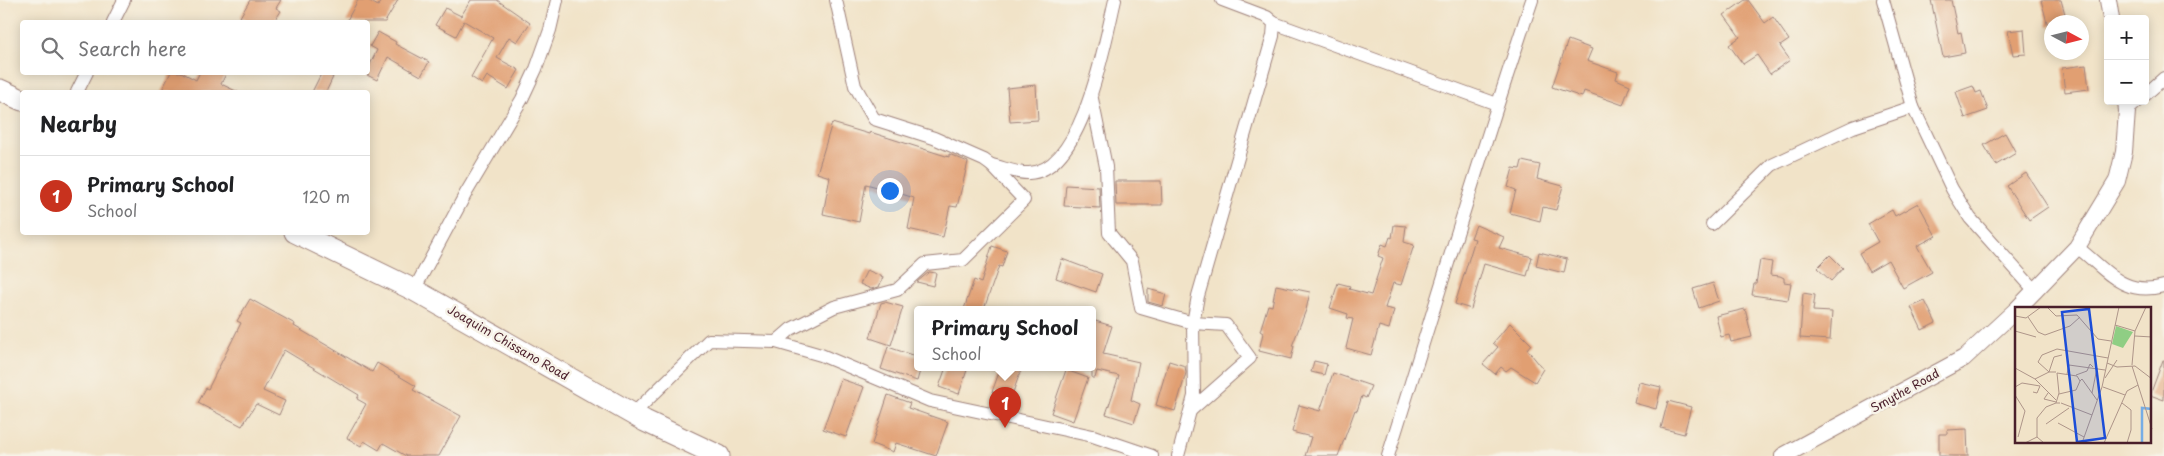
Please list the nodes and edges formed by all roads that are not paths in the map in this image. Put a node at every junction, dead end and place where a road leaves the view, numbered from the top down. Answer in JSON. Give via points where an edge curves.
{"nodes":[{"id":1,"x":124,"y":0,"type":"edge"},
{"id":2,"x":558,"y":0,"type":"edge"},
{"id":3,"x":836,"y":0,"type":"edge"},
{"id":4,"x":1116,"y":0,"type":"edge"},
{"id":5,"x":1222,"y":0,"type":"edge"},
{"id":6,"x":1532,"y":0,"type":"edge"},
{"id":7,"x":1884,"y":0,"type":"edge"},
{"id":8,"x":2108,"y":0,"type":"edge"},
{"id":9,"x":2110,"y":15,"type":"edge"},
{"id":10,"x":113,"y":20,"type":"edge"},
{"id":11,"x":1274,"y":23,"type":"junction"},
{"id":12,"x":86,"y":75,"type":"edge"},
{"id":13,"x":2164,"y":78,"type":"edge"},
{"id":14,"x":0,"y":90,"type":"edge"},
{"id":15,"x":78,"y":90,"type":"edge"},
{"id":16,"x":2149,"y":91,"type":"edge"},
{"id":17,"x":1091,"y":94,"type":"junction"},
{"id":18,"x":20,"y":99,"type":"edge"},
{"id":19,"x":1497,"y":104,"type":"junction"},
{"id":20,"x":2130,"y":105,"type":"edge"},
{"id":21,"x":1913,"y":107,"type":"junction"},
{"id":22,"x":991,"y":165,"type":"junction"},
{"id":23,"x":1712,"y":224,"type":"dead end"},
{"id":24,"x":301,"y":235,"type":"edge"},
{"id":25,"x":2077,"y":247,"type":"junction"},
{"id":26,"x":2164,"y":286,"type":"edge"},
{"id":27,"x":414,"y":290,"type":"junction"},
{"id":28,"x":2036,"y":292,"type":"junction"},
{"id":29,"x":2019,"y":307,"type":"edge"},
{"id":30,"x":2015,"y":311,"type":"edge"},
{"id":31,"x":1193,"y":323,"type":"junction"},
{"id":32,"x":776,"y":342,"type":"junction"},
{"id":33,"x":1192,"y":410,"type":"junction"},
{"id":34,"x":633,"y":414,"type":"junction"},
{"id":35,"x":718,"y":456,"type":"edge"},
{"id":36,"x":1152,"y":456,"type":"edge"},
{"id":37,"x":1178,"y":456,"type":"edge"},
{"id":38,"x":1388,"y":456,"type":"edge"},
{"id":39,"x":1782,"y":456,"type":"edge"}],
"edges":[{"from":1,"to":10,"type":"street"},
{"from":2,"to":27,"type":"street","via":[[539,61],[522,99]]},
{"from":3,"to":22,"type":"street","via":[[855,86],[874,119],[934,138]]},
{"from":4,"to":17,"type":"street"},
{"from":5,"to":11,"type":"street","via":[[1267,17]]},
{"from":6,"to":19,"type":"street"},
{"from":7,"to":21,"type":"street"},
{"from":8,"to":9,"type":"street"},
{"from":11,"to":19,"type":"street"},
{"from":11,"to":31,"type":"street","via":[[1274,36],[1198,296]]},
{"from":12,"to":15,"type":"street"},
{"from":13,"to":16,"type":"street"},
{"from":14,"to":18,"type":"highway"},
{"from":17,"to":22,"type":"street","via":[[1083,119],[1050,167],[1029,174]]},
{"from":17,"to":31,"type":"street","via":[[1106,167],[1109,232],[1132,261],[1141,308]]},
{"from":19,"to":38,"type":"street"},
{"from":20,"to":25,"type":"street","name":"Smythe Road","via":[[2124,152],[2116,181]]},
{"from":21,"to":23,"type":"street","via":[[1853,126],[1772,165]]},
{"from":21,"to":28,"type":"street","via":[[1952,189],[1970,218]]},
{"from":22,"to":32,"type":"street","via":[[1024,200],[963,260],[925,264],[897,290],[834,307],[791,329]]},
{"from":24,"to":27,"type":"highway","name":"Joaquim Chissano Road"},
{"from":25,"to":26,"type":"street","via":[[2114,278],[2132,288],[2148,290]]},
{"from":25,"to":28,"type":"street","name":"Smythe Road"},
{"from":27,"to":34,"type":"highway","name":"Joaquim Chissano Road"},
{"from":28,"to":29,"type":"street","name":"Smythe Road"},
{"from":30,"to":39,"type":"street","name":"Smythe Road","via":[[1964,358]]},
{"from":31,"to":33,"type":"street"},
{"from":31,"to":33,"type":"street","via":[[1226,325],[1250,358]]},
{"from":32,"to":34,"type":"street","via":[[709,340]]},
{"from":32,"to":36,"type":"street","via":[[821,355],[930,400],[1093,436]]},
{"from":33,"to":37,"type":"street"},
{"from":34,"to":35,"type":"highway","name":"Joaquim Chissano Road"}]}
